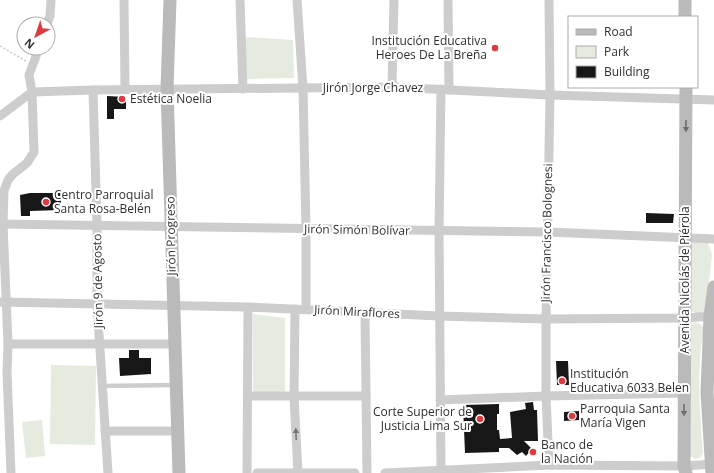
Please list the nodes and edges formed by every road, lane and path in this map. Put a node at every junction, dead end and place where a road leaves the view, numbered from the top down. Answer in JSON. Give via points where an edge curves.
{"nodes":[{"id":1,"x":51,"y":0,"type":"edge"},
{"id":2,"x":124,"y":0,"type":"edge"},
{"id":3,"x":170,"y":0,"type":"edge"},
{"id":4,"x":240,"y":0,"type":"edge"},
{"id":5,"x":297,"y":0,"type":"edge"},
{"id":6,"x":394,"y":0,"type":"edge"},
{"id":7,"x":448,"y":0,"type":"edge"},
{"id":8,"x":549,"y":0,"type":"edge"},
{"id":9,"x":685,"y":0,"type":"edge"},
{"id":10,"x":50,"y":16,"type":"edge"},
{"id":11,"x":685,"y":16,"type":"edge"},
{"id":12,"x":0,"y":46,"type":"edge"},
{"id":13,"x":36,"y":56,"type":"edge"},
{"id":14,"x":33,"y":64,"type":"junction"},
{"id":15,"x":392,"y":87,"type":"junction"},
{"id":16,"x":243,"y":88,"type":"junction"},
{"id":17,"x":303,"y":88,"type":"junction"},
{"id":18,"x":125,"y":89,"type":"junction"},
{"id":19,"x":167,"y":89,"type":"junction"},
{"id":20,"x":445,"y":89,"type":"junction"},
{"id":21,"x":93,"y":90,"type":"junction"},
{"id":22,"x":32,"y":92,"type":"junction"},
{"id":23,"x":686,"y":93,"type":"edge"},
{"id":24,"x":550,"y":94,"type":"junction"},
{"id":25,"x":714,"y":100,"type":"edge"},
{"id":26,"x":0,"y":116,"type":"edge"},
{"id":27,"x":2,"y":224,"type":"edge"},
{"id":28,"x":97,"y":226,"type":"junction"},
{"id":29,"x":171,"y":226,"type":"junction"},
{"id":30,"x":306,"y":229,"type":"junction"},
{"id":31,"x":439,"y":231,"type":"junction"},
{"id":32,"x":548,"y":232,"type":"junction"},
{"id":33,"x":685,"y":238,"type":"junction"},
{"id":34,"x":714,"y":239,"type":"edge"},
{"id":35,"x":714,"y":287,"type":"edge"},
{"id":36,"x":3,"y":302,"type":"edge"},
{"id":37,"x":97,"y":303,"type":"junction"},
{"id":38,"x":173,"y":305,"type":"junction"},
{"id":39,"x":248,"y":307,"type":"junction"},
{"id":40,"x":295,"y":309,"type":"junction"},
{"id":41,"x":306,"y":309,"type":"junction"},
{"id":42,"x":366,"y":313,"type":"junction"},
{"id":43,"x":440,"y":316,"type":"junction"},
{"id":44,"x":684,"y":318,"type":"junction"},
{"id":45,"x":713,"y":318,"type":"edge"},
{"id":46,"x":546,"y":319,"type":"junction"},
{"id":47,"x":8,"y":344,"type":"junction"},
{"id":48,"x":100,"y":344,"type":"junction"},
{"id":49,"x":174,"y":344,"type":"junction"},
{"id":50,"x":4,"y":372,"type":"edge"},
{"id":51,"x":175,"y":385,"type":"junction"},
{"id":52,"x":102,"y":386,"type":"junction"},
{"id":53,"x":684,"y":393,"type":"junction"},
{"id":54,"x":248,"y":396,"type":"junction"},
{"id":55,"x":366,"y":396,"type":"junction"},
{"id":56,"x":546,"y":396,"type":"junction"},
{"id":57,"x":294,"y":397,"type":"junction"},
{"id":58,"x":440,"y":400,"type":"junction"},
{"id":59,"x":105,"y":431,"type":"junction"},
{"id":60,"x":176,"y":431,"type":"junction"},
{"id":61,"x":549,"y":465,"type":"junction"},
{"id":62,"x":712,"y":467,"type":"edge"},
{"id":63,"x":623,"y":469,"type":"edge"},
{"id":64,"x":637,"y":469,"type":"edge"},
{"id":65,"x":665,"y":469,"type":"edge"},
{"id":66,"x":685,"y":469,"type":"edge"},
{"id":67,"x":441,"y":470,"type":"junction"},
{"id":68,"x":476,"y":471,"type":"edge"},
{"id":69,"x":11,"y":473,"type":"edge"},
{"id":70,"x":108,"y":473,"type":"edge"},
{"id":71,"x":178,"y":473,"type":"edge"},
{"id":72,"x":247,"y":473,"type":"edge"},
{"id":73,"x":257,"y":473,"type":"edge"},
{"id":74,"x":298,"y":473,"type":"edge"},
{"id":75,"x":355,"y":473,"type":"edge"},
{"id":76,"x":367,"y":473,"type":"edge"},
{"id":77,"x":385,"y":473,"type":"edge"}],
"edges":[{"from":1,"to":10,"type":"street"},
{"from":2,"to":18,"type":"street"},
{"from":3,"to":19,"type":"main road","name":"Jirón Progreso"},
{"from":4,"to":16,"type":"street"},
{"from":5,"to":17,"type":"street"},
{"from":6,"to":15,"type":"street"},
{"from":7,"to":20,"type":"street"},
{"from":8,"to":24,"type":"street","name":"Jirón Francisco Bolognesi"},
{"from":9,"to":11,"type":"main road"},
{"from":12,"to":14,"type":"path"},
{"from":13,"to":14,"type":"street"},
{"from":14,"to":22,"type":"street","via":[[29,75]]},
{"from":15,"to":17,"type":"street","name":"Jirón Jorge Chavez"},
{"from":15,"to":20,"type":"street","name":"Jirón Jorge Chavez"},
{"from":16,"to":17,"type":"street","name":"Jirón Jorge Chavez"},
{"from":16,"to":19,"type":"street","name":"Jirón Jorge Chavez"},
{"from":17,"to":30,"type":"street"},
{"from":18,"to":19,"type":"street","name":"Jirón Jorge Chavez"},
{"from":18,"to":21,"type":"street","name":"Jirón Jorge Chavez"},
{"from":19,"to":29,"type":"main road","name":"Jirón Progreso"},
{"from":20,"to":24,"type":"street","name":"Jirón Jorge Chavez"},
{"from":20,"to":31,"type":"street"},
{"from":21,"to":22,"type":"street","name":"Jirón Jorge Chavez"},
{"from":21,"to":28,"type":"street","name":"Jirón 9 de Agosto"},
{"from":22,"to":26,"type":"street"},
{"from":22,"to":27,"type":"street","via":[[34,152],[27,163],[13,174],[5,185]]},
{"from":23,"to":24,"type":"street","name":"Jirón Jorge Chavez"},
{"from":23,"to":25,"type":"street","name":"Jirón Jorge Chavez"},
{"from":23,"to":33,"type":"main road","name":"Avenida Nicolás de Piérola","one_way":true},
{"from":24,"to":32,"type":"street","name":"Jirón Francisco Bolognesi"},
{"from":27,"to":28,"type":"street","name":"Jirón Simón Bolívar"},
{"from":27,"to":36,"type":"street"},
{"from":28,"to":29,"type":"street","name":"Jirón Simón Bolívar"},
{"from":28,"to":37,"type":"street","name":"Jirón 9 de Agosto"},
{"from":29,"to":30,"type":"street","name":"Jirón Simón Bolívar"},
{"from":29,"to":38,"type":"main road","name":"Jirón Progreso"},
{"from":30,"to":31,"type":"street","name":"Jirón Simón Bolívar"},
{"from":30,"to":41,"type":"street"},
{"from":31,"to":32,"type":"street","name":"Jirón Simón Bolívar"},
{"from":31,"to":43,"type":"street"},
{"from":32,"to":33,"type":"street","name":"Jirón Simón Bolívar"},
{"from":32,"to":46,"type":"street","name":"Jirón Francisco Bolognesi"},
{"from":33,"to":34,"type":"street","name":"Jirón Simón Bolívar"},
{"from":33,"to":44,"type":"main road","name":"Avenida Nicolás de Piérola"},
{"from":35,"to":45,"type":"main road","name":"Avenida Nicolás de Piérola"},
{"from":36,"to":37,"type":"street","name":"Jirón Miraflores"},
{"from":36,"to":47,"type":"street"},
{"from":37,"to":38,"type":"street","name":"Jirón Miraflores"},
{"from":37,"to":48,"type":"street","name":"Jirón 9 de Agosto"},
{"from":38,"to":39,"type":"street","name":"Jirón Miraflores"},
{"from":38,"to":49,"type":"main road","name":"Jirón Progreso"},
{"from":39,"to":40,"type":"street","name":"Jirón Miraflores"},
{"from":39,"to":54,"type":"street"},
{"from":40,"to":41,"type":"street","name":"Jirón Miraflores"},
{"from":40,"to":57,"type":"street"},
{"from":41,"to":42,"type":"street","name":"Jirón Miraflores"},
{"from":42,"to":43,"type":"street","name":"Jirón Miraflores"},
{"from":42,"to":55,"type":"street"},
{"from":43,"to":46,"type":"street","name":"Jirón Miraflores"},
{"from":43,"to":58,"type":"street"},
{"from":44,"to":45,"type":"street","name":"Jirón Miraflores"},
{"from":44,"to":46,"type":"street","name":"Jirón Miraflores"},
{"from":44,"to":53,"type":"main road","name":"Avenida Nicolás de Piérola"},
{"from":45,"to":62,"type":"main road","name":"Avenida Nicolás de Piérola","via":[[707,392]]},
{"from":46,"to":56,"type":"street","name":"Jirón Francisco Bolognesi"},
{"from":47,"to":48,"type":"street"},
{"from":47,"to":50,"type":"street"},
{"from":48,"to":49,"type":"street"},
{"from":48,"to":52,"type":"street","name":"Jirón 9 de Agosto"},
{"from":49,"to":51,"type":"main road","name":"Jirón Progreso"},
{"from":50,"to":69,"type":"street"},
{"from":51,"to":52,"type":"lane"},
{"from":51,"to":60,"type":"main road","name":"Jirón Progreso"},
{"from":52,"to":59,"type":"street","name":"Jirón 9 de Agosto"},
{"from":53,"to":56,"type":"street"},
{"from":53,"to":66,"type":"main road","name":"Avenida Nicolás de Piérola","one_way":true},
{"from":54,"to":57,"type":"street"},
{"from":54,"to":72,"type":"street"},
{"from":55,"to":57,"type":"street"},
{"from":55,"to":76,"type":"street"},
{"from":56,"to":58,"type":"street"},
{"from":56,"to":61,"type":"street","name":"Jirón Francisco Bolognesi"},
{"from":74,"to":57,"type":"street","one_way":true},
{"from":58,"to":67,"type":"street"},
{"from":59,"to":60,"type":"street"},
{"from":59,"to":70,"type":"street","name":"Jirón 9 de Agosto"},
{"from":60,"to":71,"type":"main road","name":"Jirón Progreso"},
{"from":61,"to":63,"type":"street"},
{"from":61,"to":68,"type":"street"},
{"from":62,"to":66,"type":"street"},
{"from":63,"to":64,"type":"street"},
{"from":64,"to":65,"type":"street"},
{"from":65,"to":66,"type":"street"},
{"from":67,"to":68,"type":"street"},
{"from":67,"to":77,"type":"street"},
{"from":73,"to":74,"type":"street"},
{"from":74,"to":75,"type":"street"}]}
